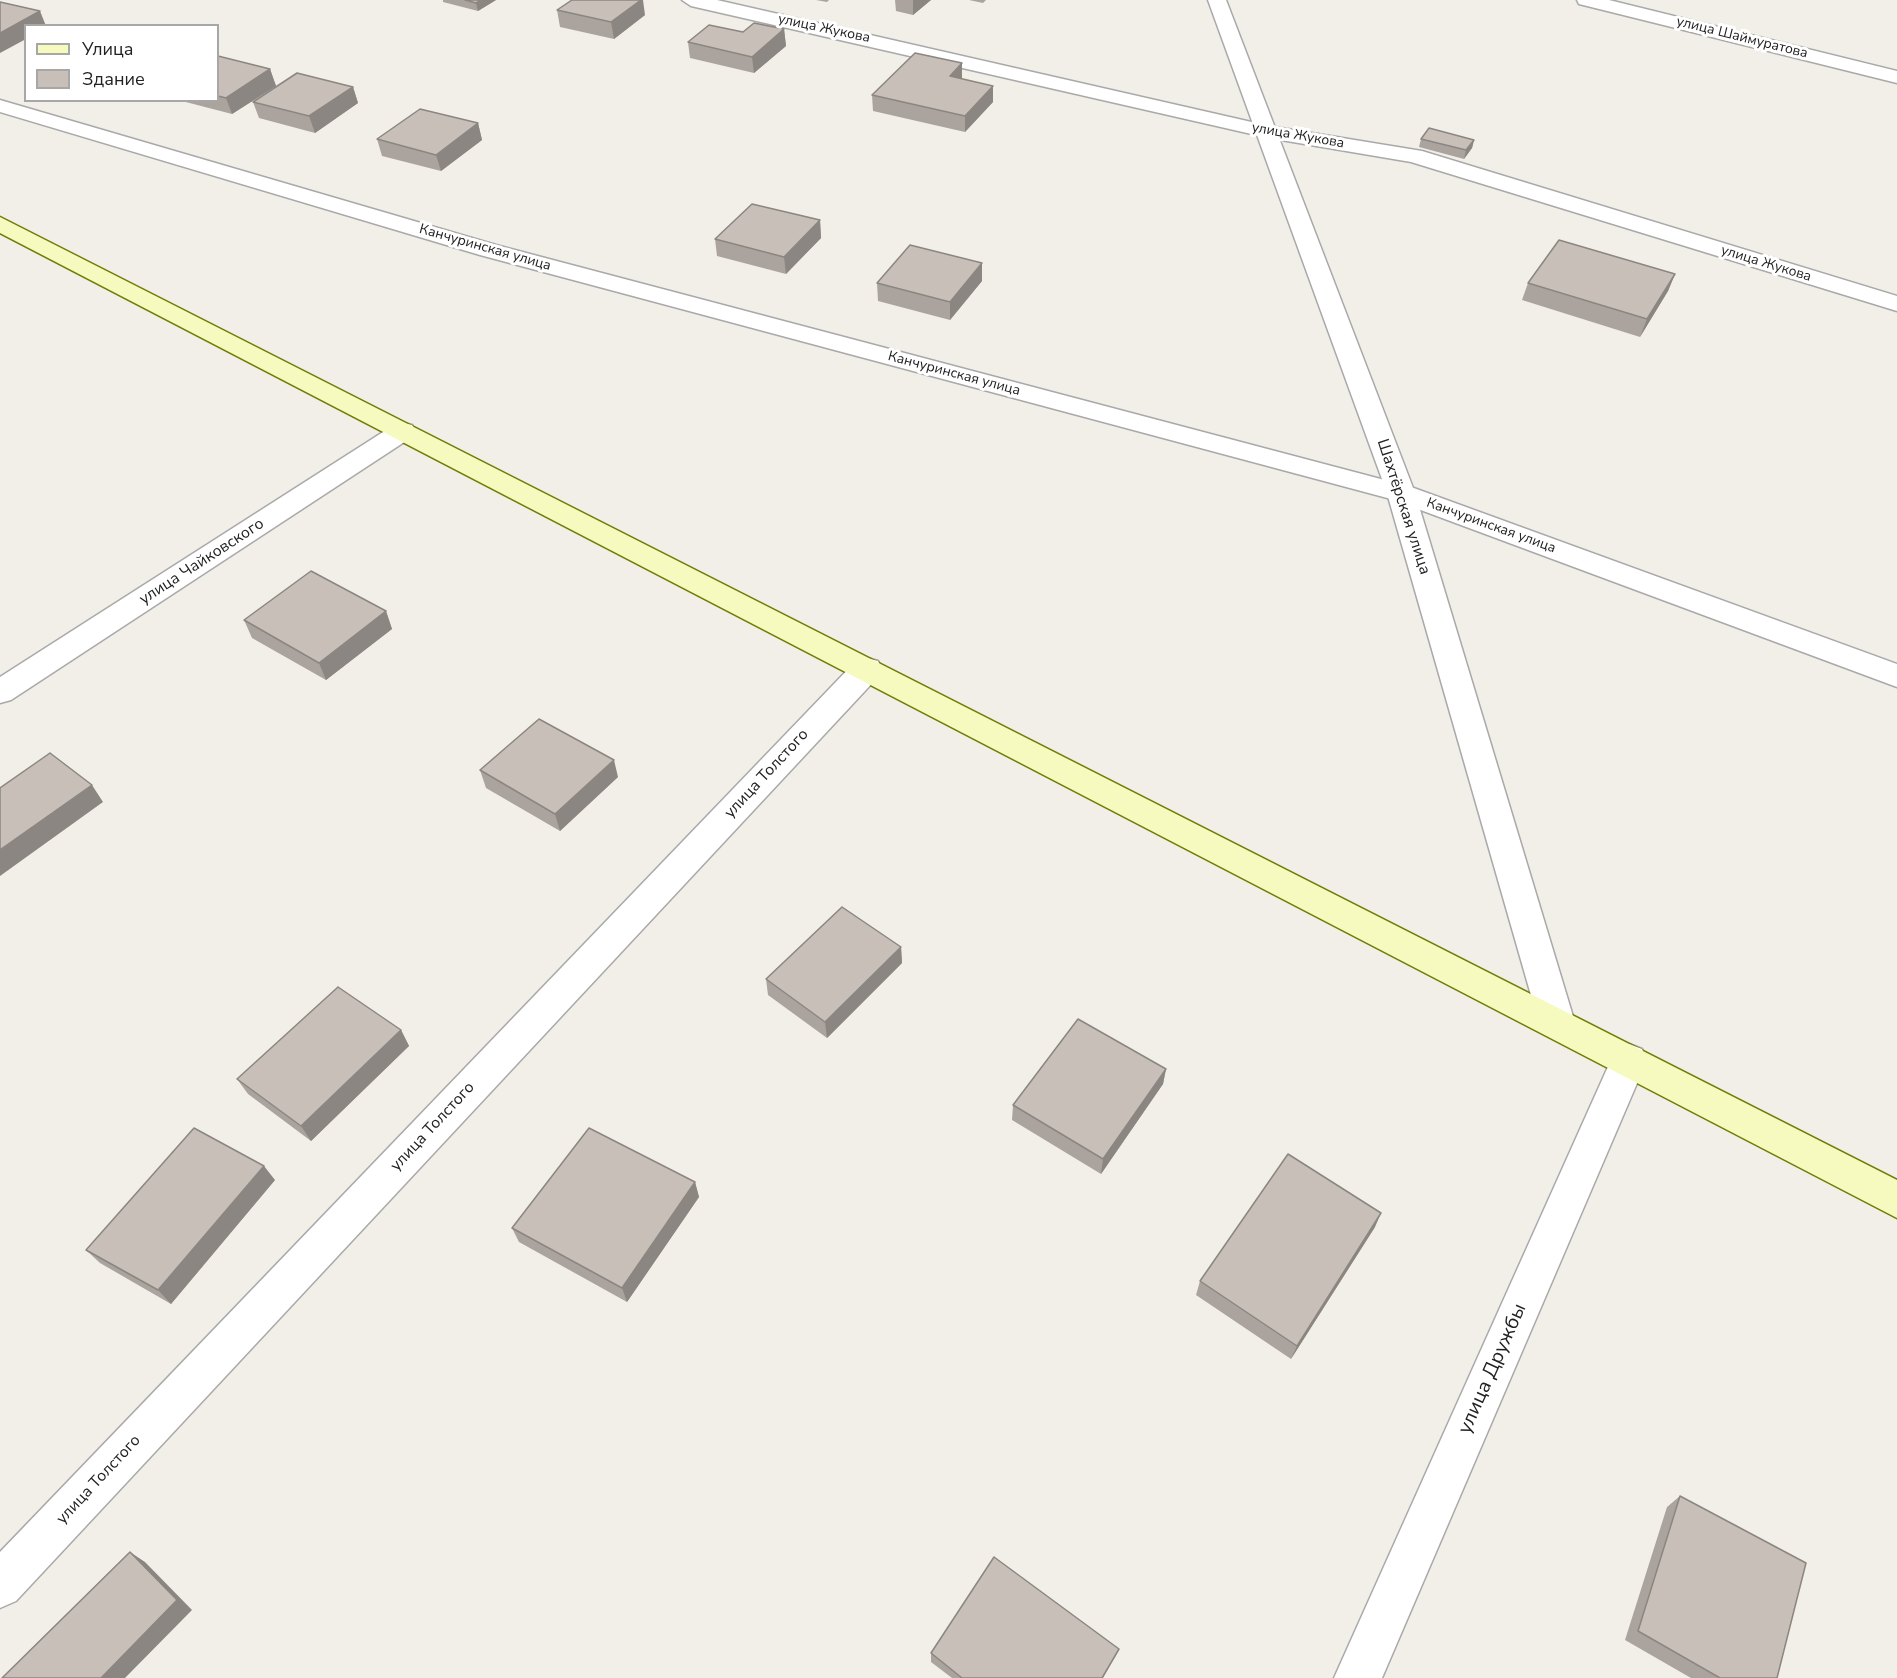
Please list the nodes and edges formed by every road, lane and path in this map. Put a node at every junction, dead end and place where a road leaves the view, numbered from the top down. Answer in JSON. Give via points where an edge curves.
{"nodes":[{"id":1,"x":691,"y":0,"type":"edge"},
{"id":2,"x":1217,"y":0,"type":"edge"},
{"id":3,"x":1586,"y":0,"type":"edge"},
{"id":4,"x":1897,"y":77,"type":"edge"},
{"id":5,"x":0,"y":106,"type":"edge"},
{"id":6,"x":1269,"y":132,"type":"junction"},
{"id":7,"x":0,"y":224,"type":"edge"},
{"id":8,"x":1897,"y":304,"type":"edge"},
{"id":9,"x":403,"y":432,"type":"junction"},
{"id":10,"x":1401,"y":493,"type":"junction"},
{"id":11,"x":867,"y":669,"type":"junction"},
{"id":12,"x":1897,"y":676,"type":"edge"},
{"id":13,"x":0,"y":692,"type":"edge"},
{"id":14,"x":1557,"y":1023,"type":"junction"},
{"id":15,"x":1629,"y":1060,"type":"junction"},
{"id":16,"x":1897,"y":1200,"type":"edge"},
{"id":17,"x":0,"y":1585,"type":"edge"},
{"id":18,"x":1358,"y":1678,"type":"edge"}],
"edges":[{"from":1,"to":6,"type":"street","name":"улица Жукова"},
{"from":2,"to":6,"type":"street","name":"Шахтёрская улица"},
{"from":3,"to":4,"type":"street","name":"улица Шаймуратова"},
{"from":5,"to":10,"type":"street","name":"Канчуринская улица","via":[[488,250]]},
{"from":6,"to":8,"type":"street","name":"улица Жукова","via":[[1414,156]]},
{"from":6,"to":10,"type":"street","name":"Шахтёрская улица"},
{"from":7,"to":9,"type":"main road"},
{"from":9,"to":11,"type":"main road"},
{"from":9,"to":13,"type":"street","name":"улица Чайковского"},
{"from":10,"to":12,"type":"street","name":"Канчуринская улица"},
{"from":10,"to":14,"type":"street","name":"Шахтёрская улица"},
{"from":11,"to":14,"type":"main road"},
{"from":11,"to":17,"type":"street","name":"улица Толстого"},
{"from":14,"to":15,"type":"main road"},
{"from":15,"to":16,"type":"main road"},
{"from":15,"to":18,"type":"street","name":"улица Дружбы"}]}
